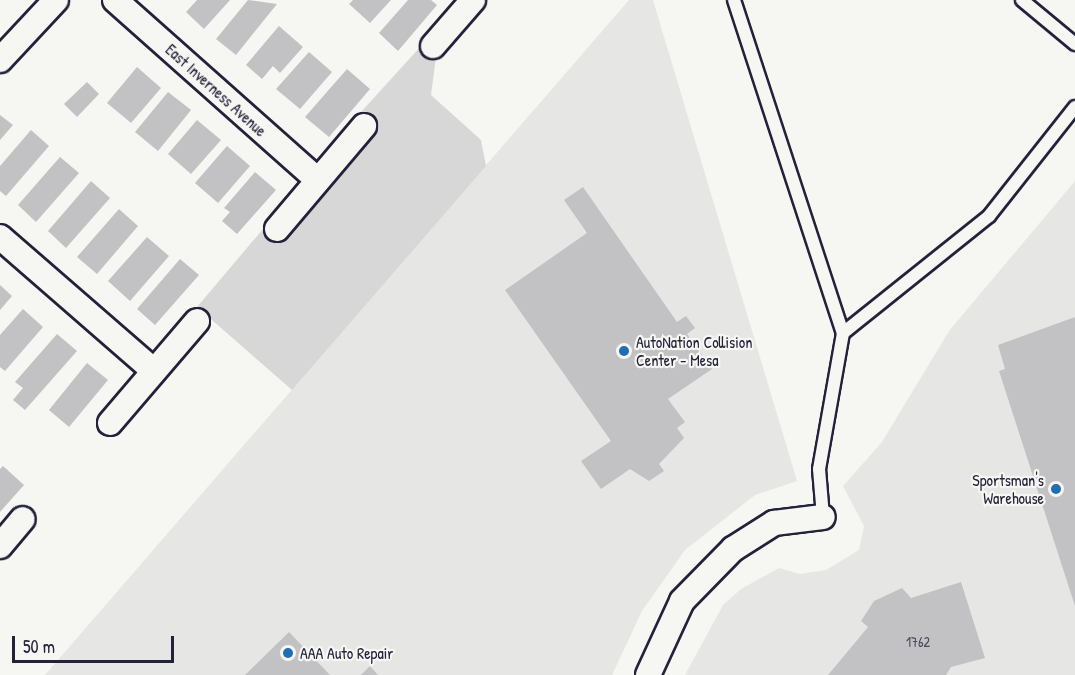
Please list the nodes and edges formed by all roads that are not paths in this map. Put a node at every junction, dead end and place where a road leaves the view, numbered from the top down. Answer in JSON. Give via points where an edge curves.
{"nodes":[{"id":1,"x":56,"y":0,"type":"edge"},
{"id":2,"x":115,"y":0,"type":"edge"},
{"id":3,"x":473,"y":0,"type":"edge"},
{"id":4,"x":734,"y":0,"type":"edge"},
{"id":5,"x":1022,"y":0,"type":"edge"},
{"id":6,"x":1075,"y":44,"type":"edge"},
{"id":7,"x":433,"y":46,"type":"dead end"},
{"id":8,"x":0,"y":60,"type":"edge"},
{"id":9,"x":1075,"y":107,"type":"edge"},
{"id":10,"x":364,"y":126,"type":"dead end"},
{"id":11,"x":318,"y":180,"type":"junction"},
{"id":12,"x":277,"y":229,"type":"dead end"},
{"id":13,"x":0,"y":237,"type":"edge"},
{"id":14,"x":197,"y":321,"type":"dead end"},
{"id":15,"x":843,"y":333,"type":"junction"},
{"id":16,"x":154,"y":371,"type":"junction"},
{"id":17,"x":110,"y":423,"type":"dead end"},
{"id":18,"x":823,"y":517,"type":"joint"},
{"id":19,"x":23,"y":519,"type":"dead end"},
{"id":20,"x":0,"y":546,"type":"edge"},
{"id":21,"x":648,"y":675,"type":"edge"}],
"edges":[{"from":1,"to":8,"type":"street"},
{"from":2,"to":11,"type":"street","name":"East Inverness Avenue"},
{"from":3,"to":7,"type":"street"},
{"from":4,"to":15,"type":"lane"},
{"from":5,"to":6,"type":"lane"},
{"from":9,"to":15,"type":"lane","via":[[989,216]]},
{"from":10,"to":11,"type":"street"},
{"from":11,"to":12,"type":"street"},
{"from":13,"to":16,"type":"street"},
{"from":14,"to":16,"type":"street"},
{"from":15,"to":18,"type":"lane","via":[[819,470]]},
{"from":16,"to":17,"type":"street"},
{"from":18,"to":21,"type":"street","via":[[774,523],[733,549],[682,601]]},
{"from":19,"to":20,"type":"street"}]}
